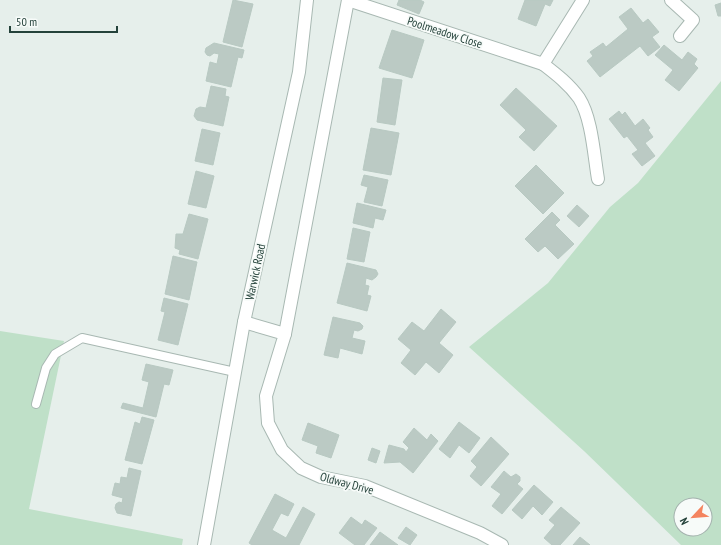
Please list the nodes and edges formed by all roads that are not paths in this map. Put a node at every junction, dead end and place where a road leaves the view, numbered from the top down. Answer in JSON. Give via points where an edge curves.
{"nodes":[{"id":1,"x":306,"y":0,"type":"edge"},
{"id":2,"x":348,"y":0,"type":"edge"},
{"id":3,"x":583,"y":0,"type":"edge"},
{"id":4,"x":671,"y":0,"type":"edge"},
{"id":5,"x":680,"y":36,"type":"dead end"},
{"id":6,"x":543,"y":64,"type":"junction"},
{"id":7,"x":598,"y":179,"type":"dead end"},
{"id":8,"x":244,"y":322,"type":"junction"},
{"id":9,"x":285,"y":334,"type":"junction"},
{"id":10,"x":235,"y":372,"type":"junction"},
{"id":11,"x":36,"y":404,"type":"dead end"},
{"id":12,"x":204,"y":545,"type":"edge"},
{"id":13,"x":502,"y":545,"type":"edge"}],
"edges":[{"from":1,"to":8,"type":"street","name":"Warwick Road","via":[[297,80]]},
{"from":2,"to":6,"type":"street","name":"Poolmeadow Close"},
{"from":2,"to":9,"type":"street"},
{"from":3,"to":6,"type":"street"},
{"from":4,"to":5,"type":"street","via":[[693,20]]},
{"from":6,"to":7,"type":"street","name":"Poolmeadow Close","via":[[563,80],[579,99],[587,116]]},
{"from":8,"to":9,"type":"street"},
{"from":8,"to":10,"type":"street","name":"Warwick Road"},
{"from":9,"to":13,"type":"street","name":"Oldway Drive","via":[[266,396],[268,423],[282,450],[301,468],[321,477],[364,486],[480,532]]},
{"from":10,"to":11,"type":"lane","via":[[82,338],[55,354],[46,368]]},
{"from":10,"to":12,"type":"street","name":"Warwick Road"}]}
